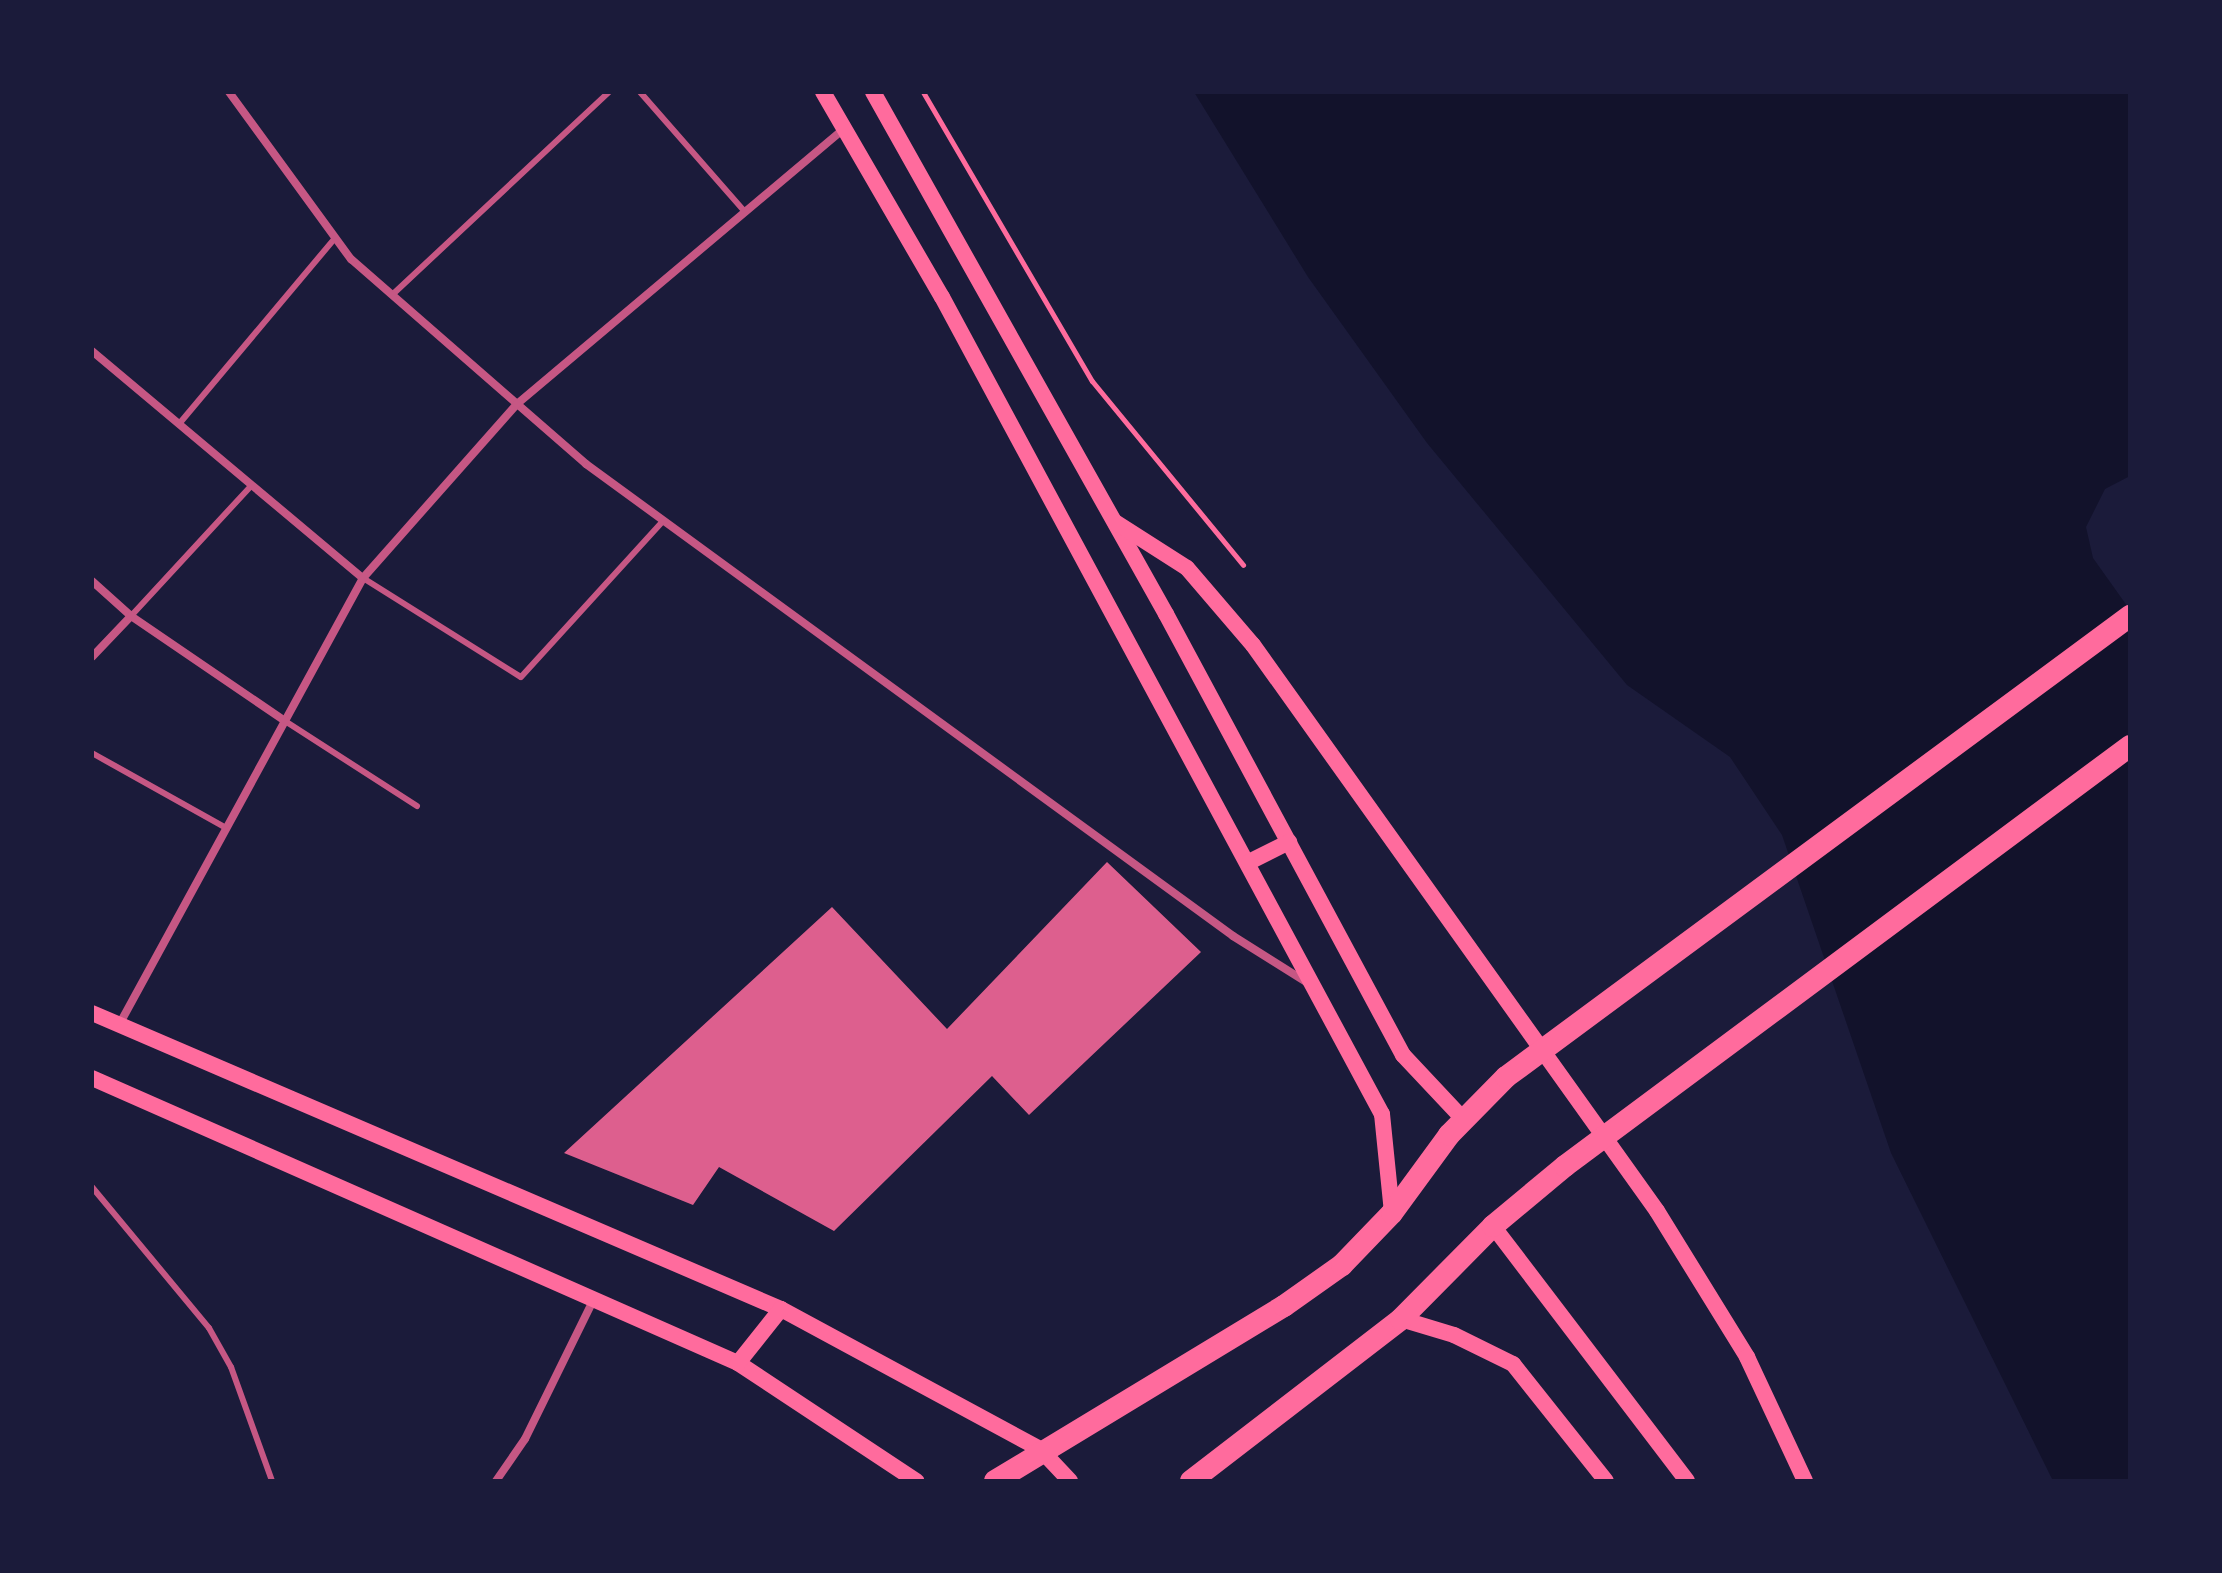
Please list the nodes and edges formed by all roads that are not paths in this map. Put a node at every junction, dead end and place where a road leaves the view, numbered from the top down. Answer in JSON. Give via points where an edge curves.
{"nodes":[{"id":1,"x":229,"y":92,"type":"edge"},
{"id":2,"x":609,"y":92,"type":"edge"},
{"id":3,"x":640,"y":92,"type":"edge"},
{"id":4,"x":823,"y":92,"type":"edge"},
{"id":5,"x":873,"y":92,"type":"edge"},
{"id":6,"x":844,"y":129,"type":"junction"},
{"id":7,"x":745,"y":212,"type":"junction"},
{"id":8,"x":335,"y":238,"type":"junction"},
{"id":9,"x":392,"y":295,"type":"junction"},
{"id":10,"x":92,"y":351,"type":"edge"},
{"id":11,"x":517,"y":404,"type":"junction"},
{"id":12,"x":179,"y":424,"type":"junction"},
{"id":13,"x":252,"y":485,"type":"junction"},
{"id":14,"x":663,"y":521,"type":"junction"},
{"id":15,"x":1115,"y":522,"type":"junction"},
{"id":16,"x":363,"y":578,"type":"junction"},
{"id":17,"x":92,"y":581,"type":"edge"},
{"id":18,"x":131,"y":616,"type":"junction"},
{"id":19,"x":2130,"y":616,"type":"edge"},
{"id":20,"x":92,"y":657,"type":"edge"},
{"id":21,"x":285,"y":721,"type":"junction"},
{"id":22,"x":2130,"y":746,"type":"edge"},
{"id":23,"x":92,"y":753,"type":"edge"},
{"id":24,"x":417,"y":806,"type":"dead end"},
{"id":25,"x":226,"y":828,"type":"junction"},
{"id":26,"x":1289,"y":842,"type":"junction"},
{"id":27,"x":1249,"y":862,"type":"junction"},
{"id":28,"x":1315,"y":988,"type":"junction"},
{"id":29,"x":92,"y":1013,"type":"edge"},
{"id":30,"x":119,"y":1025,"type":"junction"},
{"id":31,"x":92,"y":1078,"type":"edge"},
{"id":32,"x":1464,"y":1120,"type":"junction"},
{"id":33,"x":92,"y":1187,"type":"edge"},
{"id":34,"x":1392,"y":1213,"type":"junction"},
{"id":35,"x":1493,"y":1226,"type":"junction"},
{"id":36,"x":594,"y":1298,"type":"junction"},
{"id":37,"x":781,"y":1309,"type":"junction"},
{"id":38,"x":1401,"y":1319,"type":"junction"},
{"id":39,"x":738,"y":1363,"type":"junction"},
{"id":40,"x":1040,"y":1449,"type":"junction"},
{"id":41,"x":272,"y":1481,"type":"edge"},
{"id":42,"x":496,"y":1481,"type":"edge"},
{"id":43,"x":916,"y":1481,"type":"edge"},
{"id":44,"x":995,"y":1481,"type":"edge"},
{"id":45,"x":1070,"y":1481,"type":"edge"},
{"id":46,"x":1191,"y":1481,"type":"edge"},
{"id":47,"x":1606,"y":1481,"type":"edge"},
{"id":48,"x":1687,"y":1481,"type":"edge"},
{"id":49,"x":1805,"y":1481,"type":"edge"}],
"edges":[{"from":1,"to":8,"type":"street"},
{"from":2,"to":9,"type":"lane"},
{"from":3,"to":7,"type":"lane"},
{"from":4,"to":6,"type":"main road"},
{"from":5,"to":15,"type":"main road"},
{"from":6,"to":7,"type":"street"},
{"from":6,"to":27,"type":"main road","via":[[942,297]]},
{"from":7,"to":11,"type":"street"},
{"from":8,"to":9,"type":"street"},
{"from":8,"to":12,"type":"lane"},
{"from":9,"to":11,"type":"street"},
{"from":10,"to":12,"type":"street"},
{"from":11,"to":14,"type":"street"},
{"from":11,"to":16,"type":"street"},
{"from":12,"to":13,"type":"street"},
{"from":13,"to":16,"type":"street"},
{"from":13,"to":18,"type":"lane"},
{"from":14,"to":16,"type":"lane","via":[[521,677]]},
{"from":14,"to":28,"type":"street","via":[[1233,936]]},
{"from":15,"to":26,"type":"main road"},
{"from":15,"to":49,"type":"main road","via":[[1187,568],[1253,645],[1657,1211],[1747,1357]]},
{"from":16,"to":21,"type":"street"},
{"from":17,"to":18,"type":"street"},
{"from":18,"to":20,"type":"street"},
{"from":18,"to":21,"type":"street"},
{"from":19,"to":32,"type":"highway","via":[[1506,1077]]},
{"from":21,"to":24,"type":"lane"},
{"from":21,"to":25,"type":"street"},
{"from":22,"to":35,"type":"highway","via":[[1565,1166]]},
{"from":23,"to":25,"type":"lane"},
{"from":25,"to":30,"type":"street"},
{"from":26,"to":27,"type":"main road"},
{"from":26,"to":32,"type":"main road","via":[[1403,1055]]},
{"from":27,"to":28,"type":"main road"},
{"from":28,"to":34,"type":"main road","via":[[1382,1114]]},
{"from":29,"to":30,"type":"main road"},
{"from":30,"to":37,"type":"main road"},
{"from":31,"to":36,"type":"main road"},
{"from":32,"to":34,"type":"highway"},
{"from":33,"to":41,"type":"lane","via":[[209,1328],[231,1367]]},
{"from":34,"to":40,"type":"highway","via":[[1330,1273],[1117,1408]]},
{"from":35,"to":38,"type":"highway"},
{"from":35,"to":48,"type":"main road"},
{"from":36,"to":39,"type":"main road"},
{"from":36,"to":42,"type":"street","via":[[525,1439]]},
{"from":37,"to":39,"type":"main road"},
{"from":37,"to":40,"type":"main road"},
{"from":38,"to":46,"type":"highway"},
{"from":38,"to":47,"type":"main road","via":[[1454,1335],[1513,1364]]},
{"from":39,"to":43,"type":"main road"},
{"from":40,"to":44,"type":"highway"},
{"from":40,"to":45,"type":"main road"}]}
